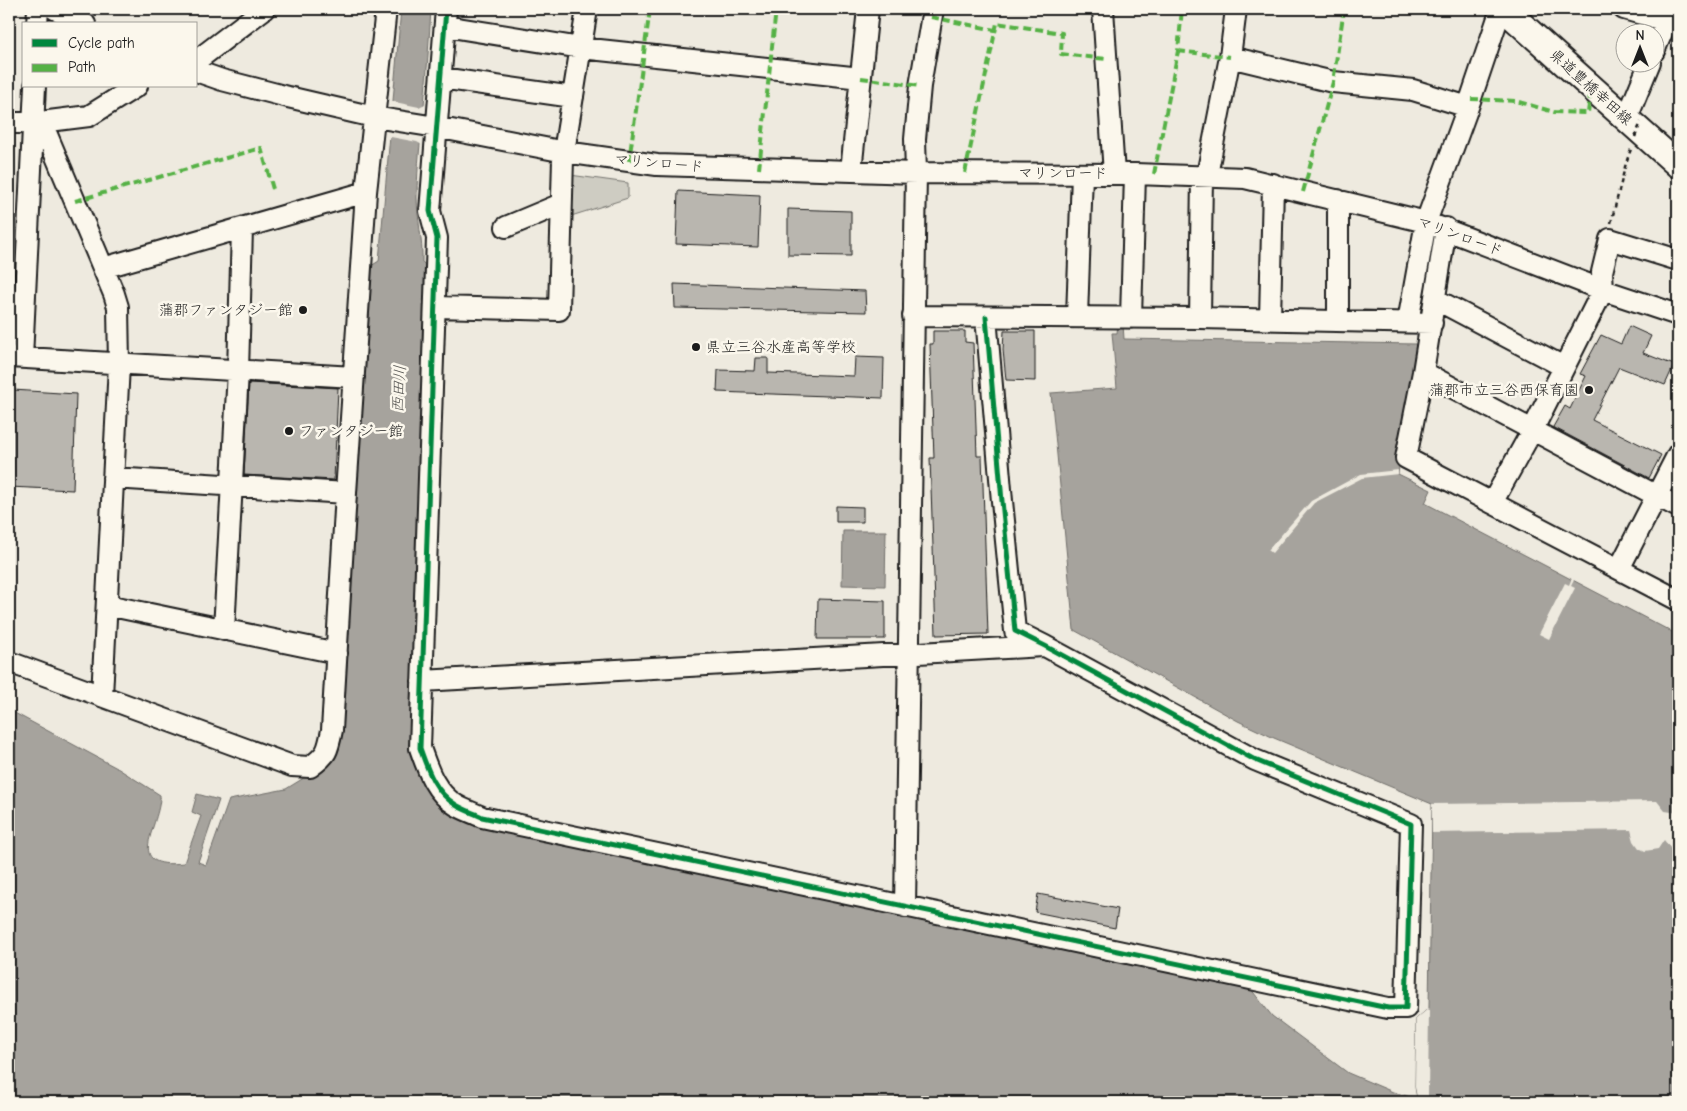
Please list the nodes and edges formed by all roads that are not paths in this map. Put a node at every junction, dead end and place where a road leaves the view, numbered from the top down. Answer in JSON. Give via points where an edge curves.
{"nodes":[{"id":1,"x":38,"y":9,"type":"edge"},
{"id":2,"x":55,"y":9,"type":"edge"},
{"id":3,"x":264,"y":9,"type":"edge"},
{"id":4,"x":386,"y":9,"type":"edge"},
{"id":5,"x":587,"y":9,"type":"edge"},
{"id":6,"x":868,"y":9,"type":"edge"},
{"id":7,"x":933,"y":9,"type":"edge"},
{"id":8,"x":1102,"y":9,"type":"edge"},
{"id":9,"x":1236,"y":9,"type":"edge"},
{"id":10,"x":1503,"y":9,"type":"edge"},
{"id":11,"x":1624,"y":9,"type":"edge"},
{"id":12,"x":446,"y":17,"type":"edge"},
{"id":13,"x":37,"y":22,"type":"edge"},
{"id":14,"x":81,"y":22,"type":"edge"},
{"id":15,"x":1672,"y":22,"type":"edge"},
{"id":16,"x":1664,"y":35,"type":"edge"},
{"id":17,"x":581,"y":48,"type":"junction"},
{"id":18,"x":1230,"y":57,"type":"junction"},
{"id":19,"x":198,"y":58,"type":"edge"},
{"id":20,"x":198,"y":72,"type":"edge"},
{"id":21,"x":1648,"y":72,"type":"edge"},
{"id":22,"x":441,"y":78,"type":"junction"},
{"id":23,"x":860,"y":78,"type":"junction"},
{"id":24,"x":35,"y":88,"type":"edge"},
{"id":25,"x":134,"y":88,"type":"edge"},
{"id":26,"x":573,"y":97,"type":"junction"},
{"id":27,"x":1468,"y":107,"type":"junction"},
{"id":28,"x":377,"y":117,"type":"junction"},
{"id":29,"x":9,"y":123,"type":"edge"},
{"id":30,"x":33,"y":124,"type":"junction"},
{"id":31,"x":1634,"y":126,"type":"junction"},
{"id":32,"x":433,"y":127,"type":"junction"},
{"id":33,"x":565,"y":152,"type":"junction"},
{"id":34,"x":1678,"y":164,"type":"edge"},
{"id":35,"x":851,"y":171,"type":"junction"},
{"id":36,"x":916,"y":173,"type":"junction"},
{"id":37,"x":1082,"y":174,"type":"junction"},
{"id":38,"x":1114,"y":174,"type":"junction"},
{"id":39,"x":1135,"y":174,"type":"junction"},
{"id":40,"x":1205,"y":175,"type":"junction"},
{"id":41,"x":1273,"y":184,"type":"junction"},
{"id":42,"x":366,"y":192,"type":"junction"},
{"id":43,"x":1338,"y":200,"type":"junction"},
{"id":44,"x":561,"y":204,"type":"junction"},
{"id":45,"x":1426,"y":222,"type":"junction"},
{"id":46,"x":506,"y":227,"type":"dead end"},
{"id":47,"x":1446,"y":228,"type":"junction"},
{"id":48,"x":242,"y":229,"type":"junction"},
{"id":49,"x":1678,"y":260,"type":"edge"},
{"id":50,"x":103,"y":268,"type":"junction"},
{"id":51,"x":1603,"y":290,"type":"junction"},
{"id":52,"x":1435,"y":299,"type":"junction"},
{"id":53,"x":435,"y":307,"type":"junction"},
{"id":54,"x":1678,"y":315,"type":"edge"},
{"id":55,"x":913,"y":316,"type":"junction"},
{"id":56,"x":986,"y":317,"type":"junction"},
{"id":57,"x":1077,"y":317,"type":"junction"},
{"id":58,"x":1131,"y":318,"type":"junction"},
{"id":59,"x":1200,"y":318,"type":"junction"},
{"id":60,"x":1270,"y":320,"type":"junction"},
{"id":61,"x":1338,"y":321,"type":"junction"},
{"id":62,"x":1408,"y":322,"type":"junction"},
{"id":63,"x":1432,"y":323,"type":"junction"},
{"id":64,"x":15,"y":358,"type":"edge"},
{"id":65,"x":119,"y":365,"type":"junction"},
{"id":66,"x":1564,"y":367,"type":"junction"},
{"id":67,"x":238,"y":371,"type":"junction"},
{"id":68,"x":1424,"y":372,"type":"junction"},
{"id":69,"x":354,"y":377,"type":"junction"},
{"id":70,"x":1533,"y":429,"type":"junction"},
{"id":71,"x":1678,"y":454,"type":"edge"},
{"id":72,"x":113,"y":478,"type":"junction"},
{"id":73,"x":232,"y":486,"type":"junction"},
{"id":74,"x":346,"y":493,"type":"junction"},
{"id":75,"x":1657,"y":496,"type":"junction"},
{"id":76,"x":1492,"y":503,"type":"junction"},
{"id":77,"x":1678,"y":507,"type":"edge"},
{"id":78,"x":1620,"y":569,"type":"junction"},
{"id":79,"x":1678,"y":600,"type":"edge"},
{"id":80,"x":107,"y":604,"type":"junction"},
{"id":81,"x":224,"y":630,"type":"junction"},
{"id":82,"x":1045,"y":646,"type":"junction"},
{"id":83,"x":337,"y":653,"type":"junction"},
{"id":84,"x":910,"y":654,"type":"junction"},
{"id":85,"x":9,"y":662,"type":"edge"},
{"id":86,"x":422,"y":681,"type":"junction"},
{"id":87,"x":102,"y":696,"type":"junction"},
{"id":88,"x":905,"y":907,"type":"junction"}],
"edges":[{"from":1,"to":13,"type":"street"},
{"from":2,"to":14,"type":"street"},
{"from":3,"to":19,"type":"street"},
{"from":4,"to":28,"type":"street"},
{"from":5,"to":17,"type":"street"},
{"from":6,"to":23,"type":"street"},
{"from":7,"to":36,"type":"street","via":[[914,139]]},
{"from":8,"to":38,"type":"street"},
{"from":9,"to":18,"type":"street"},
{"from":10,"to":27,"type":"street"},
{"from":10,"to":31,"type":"main road","name":"県道豊橋幸田線"},
{"from":11,"to":15,"type":"street"},
{"from":12,"to":17,"type":"street"},
{"from":12,"to":22,"type":"street"},
{"from":15,"to":16,"type":"street"},
{"from":17,"to":23,"type":"street"},
{"from":17,"to":26,"type":"street"},
{"from":18,"to":27,"type":"street","via":[[1333,82],[1413,90]]},
{"from":18,"to":40,"type":"street"},
{"from":20,"to":28,"type":"street"},
{"from":21,"to":31,"type":"street"},
{"from":22,"to":26,"type":"street"},
{"from":22,"to":32,"type":"street"},
{"from":23,"to":35,"type":"street"},
{"from":24,"to":30,"type":"street"},
{"from":25,"to":30,"type":"street","via":[[89,116]]},
{"from":26,"to":33,"type":"street"},
{"from":27,"to":45,"type":"street"},
{"from":28,"to":32,"type":"street","name":"マリンロード"},
{"from":28,"to":42,"type":"street"},
{"from":29,"to":30,"type":"street"},
{"from":30,"to":50,"type":"street","via":[[48,135]]},
{"from":30,"to":64,"type":"street"},
{"from":31,"to":34,"type":"main road","name":"県道豊橋幸田線"},
{"from":32,"to":33,"type":"street","name":"マリンロード"},
{"from":32,"to":53,"type":"street","via":[[430,211],[437,238]]},
{"from":33,"to":35,"type":"street","name":"マリンロード","via":[[656,165]]},
{"from":33,"to":44,"type":"street"},
{"from":35,"to":36,"type":"street","name":"マリンロード"},
{"from":36,"to":37,"type":"street","name":"マリンロード"},
{"from":36,"to":55,"type":"street"},
{"from":37,"to":38,"type":"street","name":"マリンロード"},
{"from":37,"to":57,"type":"street"},
{"from":38,"to":39,"type":"street","name":"マリンロード"},
{"from":39,"to":40,"type":"street","name":"マリンロード"},
{"from":39,"to":58,"type":"street"},
{"from":40,"to":41,"type":"street","name":"マリンロード"},
{"from":40,"to":59,"type":"street"},
{"from":41,"to":43,"type":"street","name":"マリンロード"},
{"from":41,"to":60,"type":"street"},
{"from":42,"to":48,"type":"street"},
{"from":42,"to":69,"type":"street"},
{"from":43,"to":45,"type":"street","name":"マリンロード"},
{"from":43,"to":61,"type":"street"},
{"from":44,"to":46,"type":"street"},
{"from":44,"to":53,"type":"street","via":[[559,310]]},
{"from":45,"to":47,"type":"street","name":"マリンロード"},
{"from":45,"to":62,"type":"street"},
{"from":47,"to":51,"type":"street","name":"マリンロード"},
{"from":47,"to":52,"type":"street"},
{"from":48,"to":50,"type":"street"},
{"from":48,"to":67,"type":"street"},
{"from":49,"to":51,"type":"street","via":[[1610,240],[1602,272]]},
{"from":50,"to":65,"type":"street","via":[[118,307]]},
{"from":51,"to":54,"type":"street","name":"マリンロード"},
{"from":51,"to":66,"type":"street"},
{"from":52,"to":63,"type":"street"},
{"from":52,"to":66,"type":"street"},
{"from":53,"to":86,"type":"street"},
{"from":55,"to":56,"type":"street"},
{"from":55,"to":84,"type":"street"},
{"from":56,"to":57,"type":"street"},
{"from":56,"to":82,"type":"street","via":[[1015,631]]},
{"from":57,"to":58,"type":"street"},
{"from":58,"to":59,"type":"street"},
{"from":59,"to":60,"type":"street"},
{"from":60,"to":61,"type":"street"},
{"from":61,"to":62,"type":"street"},
{"from":62,"to":63,"type":"street"},
{"from":63,"to":68,"type":"street"},
{"from":64,"to":65,"type":"street"},
{"from":65,"to":67,"type":"street"},
{"from":65,"to":72,"type":"street"},
{"from":66,"to":70,"type":"street"},
{"from":67,"to":69,"type":"street"},
{"from":67,"to":73,"type":"street"},
{"from":68,"to":70,"type":"street"},
{"from":68,"to":76,"type":"street","via":[[1406,458]]},
{"from":69,"to":74,"type":"street"},
{"from":70,"to":75,"type":"street"},
{"from":70,"to":76,"type":"street"},
{"from":71,"to":75,"type":"street"},
{"from":72,"to":73,"type":"street"},
{"from":72,"to":80,"type":"street"},
{"from":73,"to":74,"type":"street"},
{"from":73,"to":81,"type":"street"},
{"from":74,"to":83,"type":"street"},
{"from":75,"to":77,"type":"street"},
{"from":75,"to":78,"type":"street"},
{"from":76,"to":78,"type":"street"},
{"from":78,"to":79,"type":"street"},
{"from":80,"to":81,"type":"street"},
{"from":80,"to":87,"type":"street"},
{"from":81,"to":83,"type":"street"},
{"from":82,"to":84,"type":"street"},
{"from":82,"to":88,"type":"street","via":[[1255,760],[1411,824],[1406,1008],[1388,1008]]},
{"from":83,"to":87,"type":"street","via":[[330,745],[324,757],[310,767],[292,766]]},
{"from":84,"to":86,"type":"street"},
{"from":84,"to":88,"type":"street"},
{"from":85,"to":87,"type":"street"},
{"from":86,"to":88,"type":"street","via":[[420,748],[429,775],[440,791],[456,805],[482,817]]}]}
